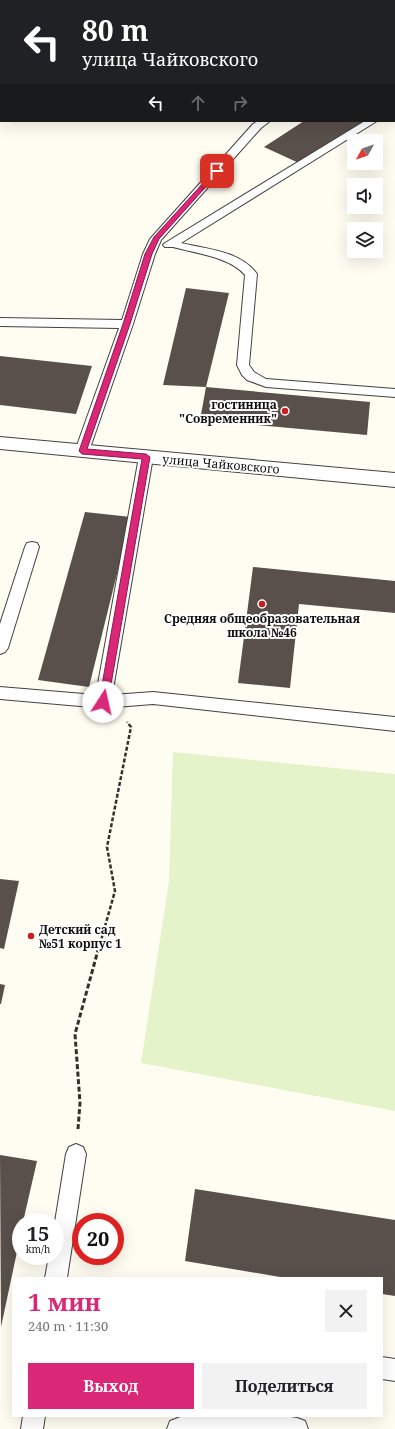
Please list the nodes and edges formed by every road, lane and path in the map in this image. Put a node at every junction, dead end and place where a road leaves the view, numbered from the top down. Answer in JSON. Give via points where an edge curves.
{"nodes":[{"id":1,"x":249,"y":122,"type":"edge"},
{"id":2,"x":370,"y":122,"type":"edge"},
{"id":3,"x":261,"y":124,"type":"edge"},
{"id":4,"x":173,"y":244,"type":"junction"},
{"id":5,"x":149,"y":254,"type":"junction"},
{"id":6,"x":0,"y":322,"type":"edge"},
{"id":7,"x":127,"y":324,"type":"junction"},
{"id":8,"x":395,"y":393,"type":"edge"},
{"id":9,"x":0,"y":444,"type":"edge"},
{"id":10,"x":82,"y":451,"type":"junction"},
{"id":11,"x":146,"y":457,"type":"junction"},
{"id":12,"x":395,"y":480,"type":"edge"},
{"id":13,"x":32,"y":547,"type":"dead end"},
{"id":14,"x":0,"y":648,"type":"edge"},
{"id":15,"x":0,"y":693,"type":"edge"},
{"id":16,"x":103,"y":702,"type":"junction"},
{"id":17,"x":395,"y":724,"type":"edge"},
{"id":18,"x":76,"y":1154,"type":"joint"},
{"id":19,"x":56,"y":1277,"type":"edge"},
{"id":20,"x":383,"y":1368,"type":"edge"},
{"id":21,"x":395,"y":1370,"type":"edge"},
{"id":22,"x":34,"y":1417,"type":"edge"},
{"id":23,"x":32,"y":1429,"type":"edge"},
{"id":24,"x":178,"y":1429,"type":"edge"},
{"id":25,"x":297,"y":1429,"type":"edge"}],
"edges":[{"from":1,"to":3,"type":"lane"},
{"from":2,"to":4,"type":"lane"},
{"from":3,"to":5,"type":"lane","via":[[156,239]]},
{"from":4,"to":5,"type":"lane"},
{"from":4,"to":8,"type":"lane","via":[[227,258],[243,265],[251,274],[244,365],[246,373],[254,380]]},
{"from":5,"to":7,"type":"lane"},
{"from":6,"to":7,"type":"lane"},
{"from":7,"to":10,"type":"lane"},
{"from":9,"to":10,"type":"street","name":"улица Чайковского"},
{"from":10,"to":11,"type":"street","name":"улица Чайковского"},
{"from":11,"to":12,"type":"street","name":"улица Чайковского"},
{"from":11,"to":16,"type":"lane"},
{"from":13,"to":14,"type":"lane"},
{"from":15,"to":16,"type":"lane"},
{"from":16,"to":17,"type":"lane","via":[[153,698]]},
{"from":16,"to":18,"type":"path","via":[[122,714],[131,727],[107,847],[115,891],[75,1034],[80,1103]]},
{"from":18,"to":19,"type":"lane"},
{"from":20,"to":21,"type":"lane"},
{"from":22,"to":23,"type":"lane"},
{"from":24,"to":25,"type":"lane","via":[[225,1420]]}]}
